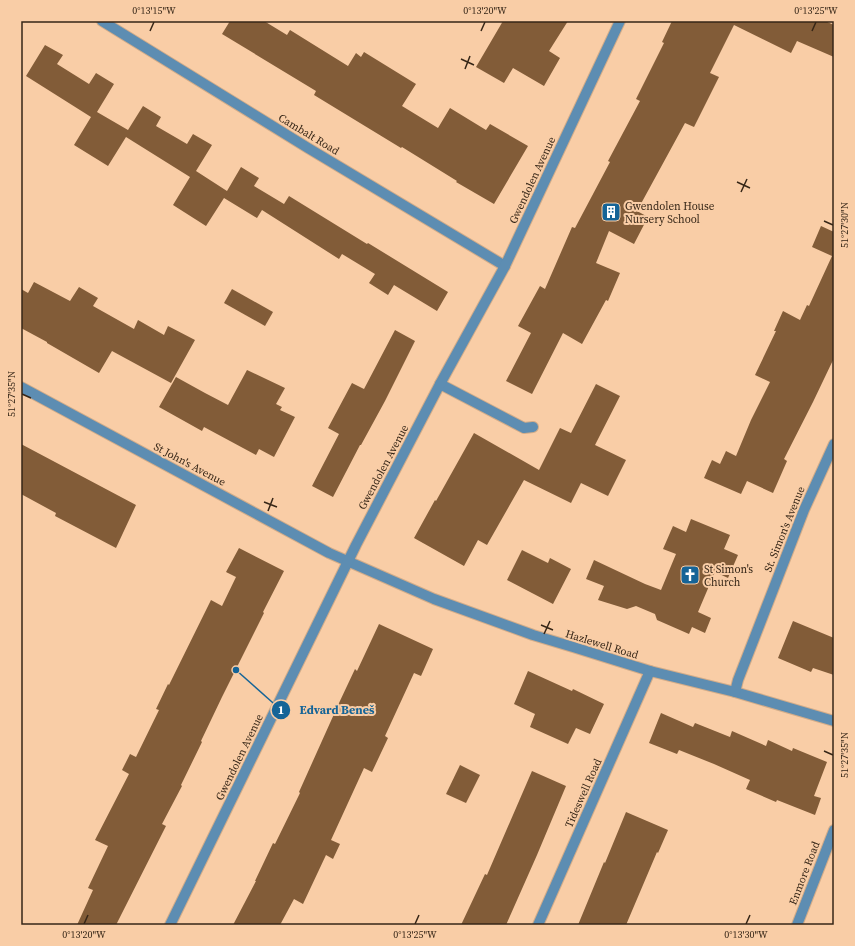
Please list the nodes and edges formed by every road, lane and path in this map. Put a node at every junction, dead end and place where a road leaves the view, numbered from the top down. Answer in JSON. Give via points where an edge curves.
{"nodes":[{"id":1,"x":102,"y":21,"type":"edge"},
{"id":2,"x":620,"y":21,"type":"edge"},
{"id":3,"x":504,"y":266,"type":"junction"},
{"id":4,"x":440,"y":384,"type":"junction"},
{"id":5,"x":21,"y":387,"type":"edge"},
{"id":6,"x":534,"y":427,"type":"dead end"},
{"id":7,"x":834,"y":444,"type":"edge"},
{"id":8,"x":348,"y":562,"type":"junction"},
{"id":9,"x":650,"y":670,"type":"junction"},
{"id":10,"x":735,"y":692,"type":"junction"},
{"id":11,"x":834,"y":721,"type":"edge"},
{"id":12,"x":834,"y":830,"type":"edge"},
{"id":13,"x":170,"y":925,"type":"edge"},
{"id":14,"x":538,"y":925,"type":"edge"},
{"id":15,"x":797,"y":925,"type":"edge"}],
"edges":[{"from":1,"to":3,"type":"street","name":"Cambalt Road"},
{"from":2,"to":3,"type":"street","name":"Gwendolen Avenue"},
{"from":3,"to":4,"type":"street","name":"Gwendolen Avenue"},
{"from":4,"to":6,"type":"street","via":[[524,428]]},
{"from":4,"to":8,"type":"street","name":"Gwendolen Avenue"},
{"from":5,"to":8,"type":"street","name":"St John's Avenue"},
{"from":7,"to":10,"type":"street","name":"St. Simon's Avenue","via":[[804,510]]},
{"from":8,"to":9,"type":"street","name":"Hazlewell Road","via":[[434,599],[521,630]]},
{"from":8,"to":13,"type":"street","name":"Gwendolen Avenue"},
{"from":9,"to":10,"type":"street","name":"Hazlewell Road"},
{"from":9,"to":14,"type":"street","name":"Tideswell Road"},
{"from":10,"to":11,"type":"street","name":"Hazlewell Road"},
{"from":12,"to":15,"type":"street","name":"Enmore Road"}]}
